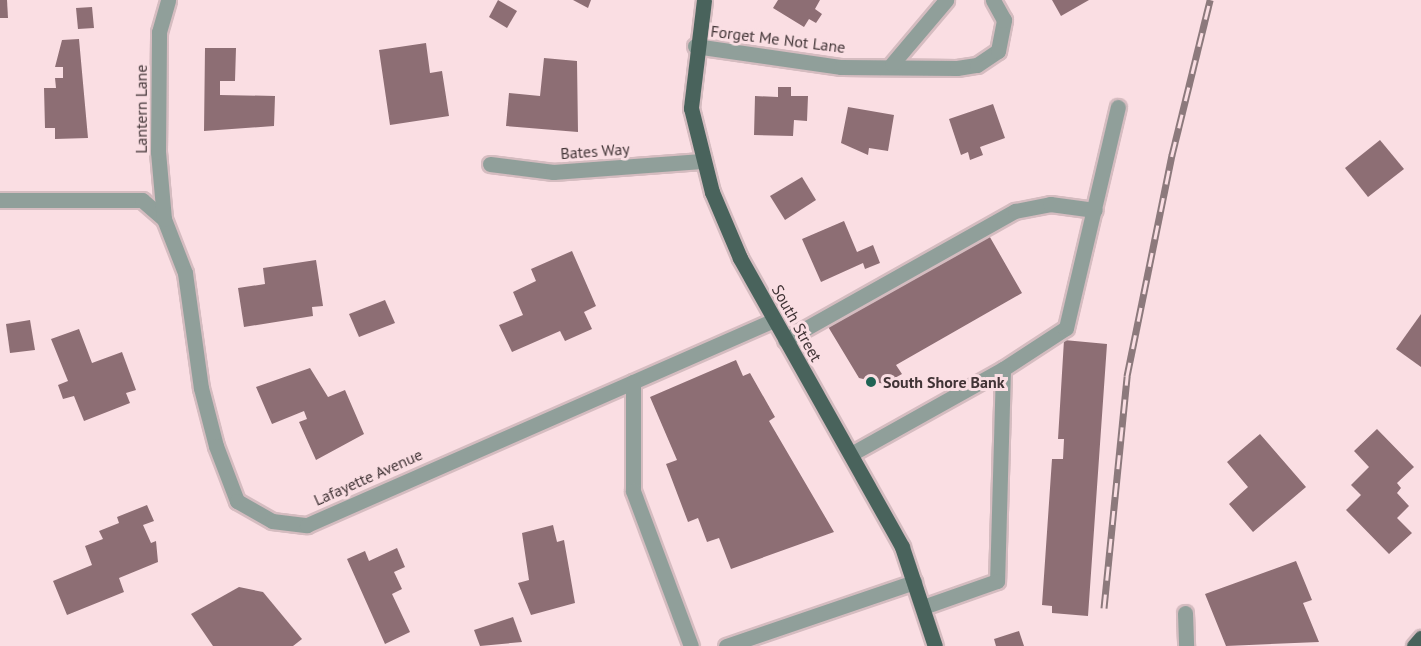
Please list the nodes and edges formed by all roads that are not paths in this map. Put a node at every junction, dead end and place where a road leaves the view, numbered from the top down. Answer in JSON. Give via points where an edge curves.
{"nodes":[{"id":1,"x":168,"y":0,"type":"edge"},
{"id":2,"x":704,"y":0,"type":"edge"},
{"id":3,"x":946,"y":0,"type":"edge"},
{"id":4,"x":993,"y":0,"type":"edge"},
{"id":5,"x":695,"y":46,"type":"junction"},
{"id":6,"x":892,"y":64,"type":"junction"},
{"id":7,"x":1118,"y":107,"type":"dead end"},
{"id":8,"x":702,"y":161,"type":"junction"},
{"id":9,"x":490,"y":164,"type":"dead end"},
{"id":10,"x":0,"y":200,"type":"edge"},
{"id":11,"x":1095,"y":210,"type":"junction"},
{"id":12,"x":164,"y":219,"type":"junction"},
{"id":13,"x":774,"y":320,"type":"junction"},
{"id":14,"x":785,"y":340,"type":"junction"},
{"id":15,"x":1003,"y":369,"type":"junction"},
{"id":16,"x":633,"y":381,"type":"junction"},
{"id":17,"x":851,"y":454,"type":"junction"},
{"id":18,"x":914,"y":582,"type":"junction"},
{"id":19,"x":923,"y":607,"type":"junction"},
{"id":20,"x":1185,"y":613,"type":"dead end"},
{"id":21,"x":1421,"y":638,"type":"edge"},
{"id":22,"x":691,"y":646,"type":"edge"},
{"id":23,"x":726,"y":646,"type":"edge"},
{"id":24,"x":935,"y":646,"type":"edge"},
{"id":25,"x":1186,"y":646,"type":"edge"},
{"id":26,"x":1414,"y":646,"type":"edge"}],
"edges":[{"from":1,"to":12,"type":"street","name":"Lantern Lane","via":[[159,32],[158,152]]},
{"from":2,"to":5,"type":"main road","name":"South Street"},
{"from":3,"to":6,"type":"street"},
{"from":4,"to":6,"type":"street","name":"Forget Me Not Lane","via":[[1004,32],[998,51],[988,60],[957,69]]},
{"from":5,"to":6,"type":"street","name":"Forget Me Not Lane","via":[[841,67]]},
{"from":5,"to":8,"type":"main road","name":"South Street","via":[[691,108]]},
{"from":7,"to":11,"type":"street"},
{"from":8,"to":9,"type":"street","name":"Bates Way","via":[[553,172]]},
{"from":8,"to":13,"type":"main road","name":"South Street","via":[[724,224]]},
{"from":10,"to":12,"type":"street","name":"Lafayette Avenue","via":[[142,200]]},
{"from":11,"to":14,"type":"street","via":[[1050,204],[1015,211]]},
{"from":11,"to":15,"type":"street","via":[[1066,328]]},
{"from":12,"to":16,"type":"street","name":"Lafayette Avenue","via":[[185,273],[201,388],[216,446],[237,501],[270,520],[306,525]]},
{"from":13,"to":14,"type":"main road","name":"South Street"},
{"from":13,"to":16,"type":"street","name":"Lafayette Avenue"},
{"from":14,"to":17,"type":"main road","name":"South Street"},
{"from":15,"to":17,"type":"street"},
{"from":15,"to":19,"type":"street","via":[[997,581]]},
{"from":16,"to":22,"type":"street","via":[[633,491]]},
{"from":17,"to":18,"type":"main road","name":"South Street"},
{"from":18,"to":19,"type":"main road","name":"South Street"},
{"from":18,"to":23,"type":"street"},
{"from":19,"to":24,"type":"main road","name":"South Street"},
{"from":20,"to":25,"type":"street"},
{"from":21,"to":26,"type":"main road"}]}
